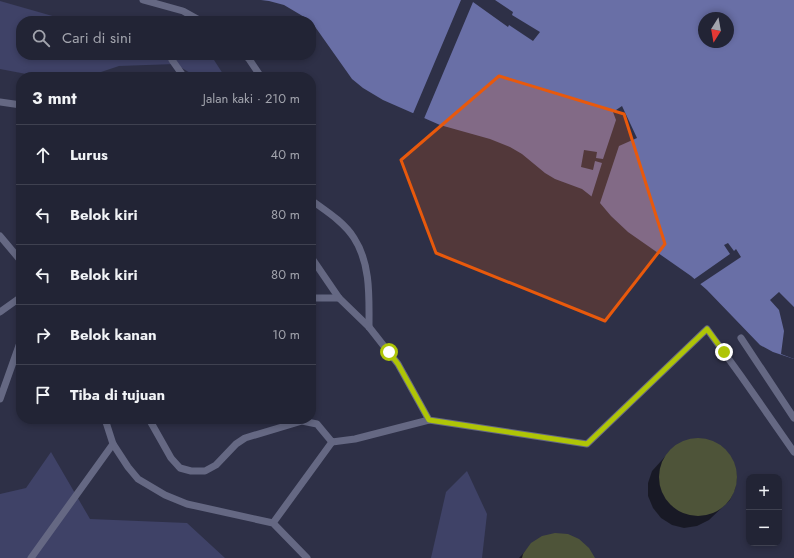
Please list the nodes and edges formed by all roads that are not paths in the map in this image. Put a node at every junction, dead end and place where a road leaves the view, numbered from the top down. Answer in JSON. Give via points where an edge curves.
{"nodes":[{"id":1,"x":143,"y":0,"type":"edge"},
{"id":2,"x":192,"y":16,"type":"edge"},
{"id":3,"x":172,"y":60,"type":"dead end"},
{"id":4,"x":250,"y":60,"type":"edge"},
{"id":5,"x":180,"y":72,"type":"edge"},
{"id":6,"x":258,"y":72,"type":"edge"},
{"id":7,"x":0,"y":102,"type":"edge"},
{"id":8,"x":16,"y":104,"type":"edge"},
{"id":9,"x":316,"y":204,"type":"edge"},
{"id":10,"x":0,"y":236,"type":"edge"},
{"id":11,"x":16,"y":255,"type":"edge"},
{"id":12,"x":316,"y":264,"type":"edge"},
{"id":13,"x":316,"y":298,"type":"edge"},
{"id":14,"x":339,"y":298,"type":"junction"},
{"id":15,"x":16,"y":301,"type":"edge"},
{"id":16,"x":0,"y":312,"type":"edge"},
{"id":17,"x":369,"y":328,"type":"junction"},
{"id":18,"x":741,"y":338,"type":"dead end"},
{"id":19,"x":16,"y":354,"type":"edge"},
{"id":20,"x":0,"y":399,"type":"edge"},
{"id":21,"x":794,"y":418,"type":"edge"},
{"id":22,"x":429,"y":420,"type":"junction"},
{"id":23,"x":107,"y":424,"type":"edge"},
{"id":24,"x":152,"y":424,"type":"edge"},
{"id":25,"x":292,"y":424,"type":"edge"},
{"id":26,"x":316,"y":424,"type":"edge"},
{"id":27,"x":332,"y":442,"type":"junction"},
{"id":28,"x":113,"y":444,"type":"junction"},
{"id":29,"x":794,"y":452,"type":"edge"},
{"id":30,"x":273,"y":524,"type":"junction"},
{"id":31,"x":30,"y":558,"type":"edge"},
{"id":32,"x":307,"y":558,"type":"edge"}],
"edges":[{"from":1,"to":2,"type":"lane"},
{"from":3,"to":5,"type":"lane"},
{"from":4,"to":6,"type":"lane"},
{"from":7,"to":8,"type":"lane"},
{"from":9,"to":17,"type":"lane","via":[[336,218],[354,237],[363,256],[369,290]]},
{"from":10,"to":11,"type":"lane"},
{"from":12,"to":14,"type":"lane"},
{"from":13,"to":14,"type":"lane"},
{"from":14,"to":17,"type":"lane"},
{"from":15,"to":16,"type":"lane"},
{"from":17,"to":22,"type":"lane","via":[[398,364]]},
{"from":18,"to":21,"type":"lane"},
{"from":19,"to":20,"type":"lane"},
{"from":22,"to":27,"type":"lane"},
{"from":22,"to":29,"type":"lane","via":[[587,444],[707,329]]},
{"from":23,"to":28,"type":"lane"},
{"from":24,"to":25,"type":"lane","via":[[171,458],[180,468],[205,471],[216,465],[245,438]]},
{"from":26,"to":27,"type":"lane"},
{"from":27,"to":30,"type":"lane"},
{"from":28,"to":30,"type":"lane","via":[[138,479],[165,495],[187,504]]},
{"from":28,"to":31,"type":"lane"},
{"from":30,"to":32,"type":"lane"}]}
